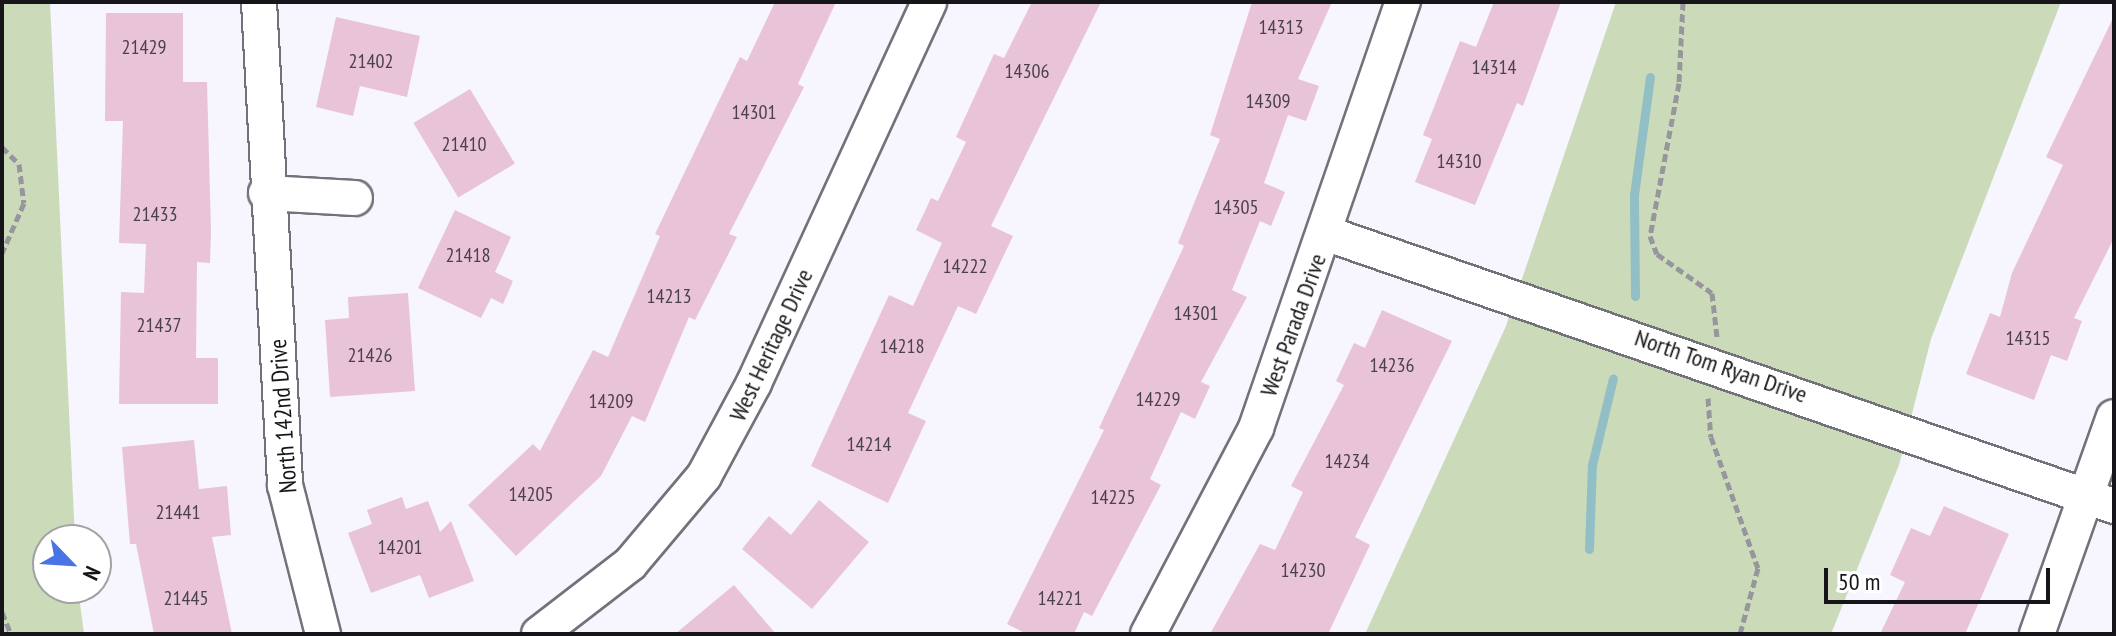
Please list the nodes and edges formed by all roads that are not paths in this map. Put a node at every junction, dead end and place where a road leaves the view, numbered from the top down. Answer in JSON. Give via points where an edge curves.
{"nodes":[{"id":1,"x":259,"y":2,"type":"edge"},
{"id":2,"x":929,"y":2,"type":"edge"},
{"id":3,"x":1403,"y":2,"type":"edge"},
{"id":4,"x":266,"y":193,"type":"junction"},
{"id":5,"x":355,"y":198,"type":"dead end"},
{"id":6,"x":1325,"y":233,"type":"junction"},
{"id":7,"x":2114,"y":417,"type":"edge"},
{"id":8,"x":2100,"y":501,"type":"edge"},
{"id":9,"x":323,"y":634,"type":"edge"},
{"id":10,"x":539,"y":634,"type":"edge"},
{"id":11,"x":1148,"y":634,"type":"edge"},
{"id":12,"x":2037,"y":634,"type":"edge"}],
"edges":[{"from":1,"to":4,"type":"street","name":"North 142nd Drive"},
{"from":2,"to":10,"type":"street","name":"West Heritage Drive","via":[[748,397],[704,476],[630,564]]},
{"from":3,"to":6,"type":"street","name":"West Parada Drive"},
{"from":4,"to":5,"type":"street"},
{"from":4,"to":9,"type":"street","name":"North 142nd Drive","via":[[285,485]]},
{"from":6,"to":8,"type":"street","name":"North Tom Ryan Drive"},
{"from":6,"to":11,"type":"street","name":"West Parada Drive","via":[[1256,428]]},
{"from":7,"to":8,"type":"street"},
{"from":8,"to":12,"type":"street"}]}
